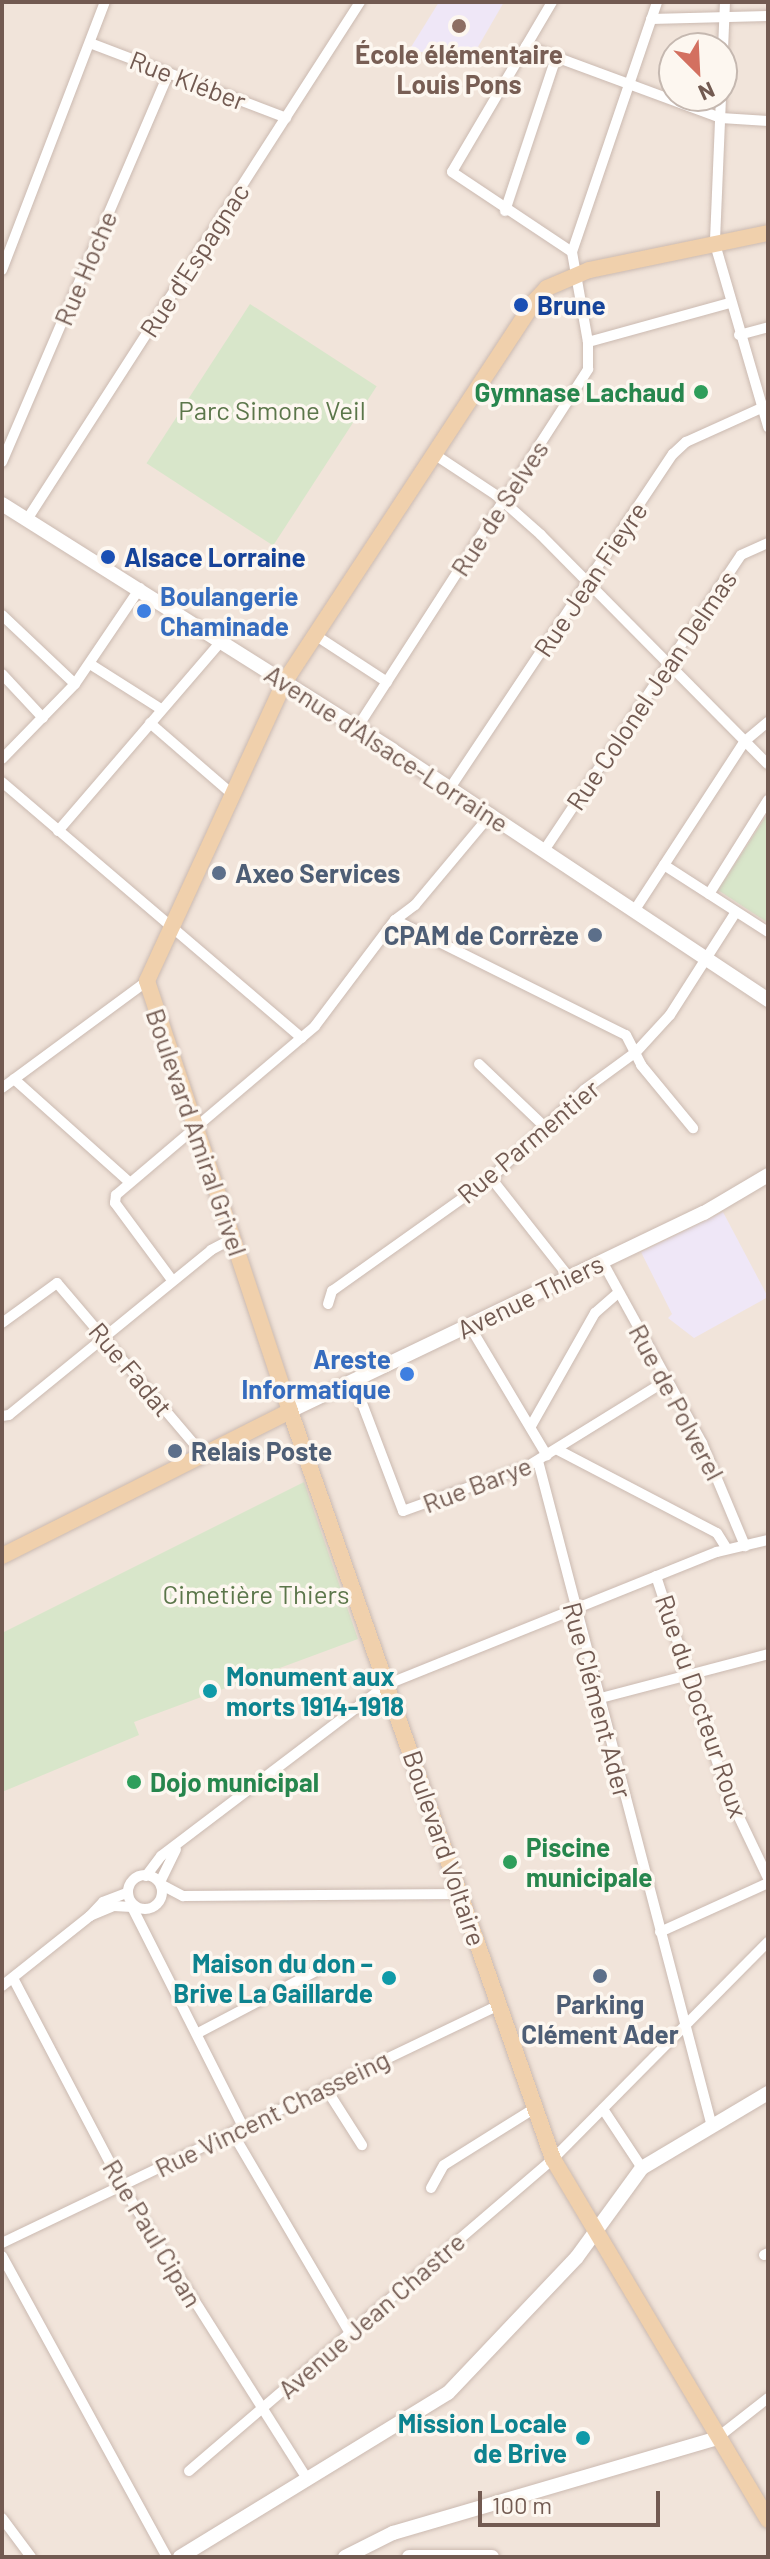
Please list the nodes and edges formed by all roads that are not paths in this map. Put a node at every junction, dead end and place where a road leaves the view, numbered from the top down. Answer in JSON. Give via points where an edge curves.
{"nodes":[{"id":1,"x":105,"y":2,"type":"edge"},
{"id":2,"x":360,"y":2,"type":"edge"},
{"id":3,"x":552,"y":2,"type":"edge"},
{"id":4,"x":657,"y":2,"type":"edge"},
{"id":5,"x":725,"y":2,"type":"edge"},
{"id":6,"x":768,"y":16,"type":"edge"},
{"id":7,"x":651,"y":19,"type":"junction"},
{"id":8,"x":724,"y":19,"type":"junction"},
{"id":9,"x":90,"y":43,"type":"junction"},
{"id":10,"x":526,"y":46,"type":"junction"},
{"id":11,"x":556,"y":58,"type":"junction"},
{"id":12,"x":169,"y":73,"type":"junction"},
{"id":13,"x":628,"y":85,"type":"junction"},
{"id":14,"x":286,"y":118,"type":"junction"},
{"id":15,"x":721,"y":118,"type":"junction"},
{"id":16,"x":768,"y":121,"type":"edge"},
{"id":17,"x":505,"y":211,"type":"junction"},
{"id":18,"x":768,"y":233,"type":"edge"},
{"id":19,"x":715,"y":244,"type":"junction"},
{"id":20,"x":572,"y":252,"type":"junction"},
{"id":21,"x":2,"y":270,"type":"edge"},
{"id":22,"x":575,"y":275,"type":"junction"},
{"id":23,"x":730,"y":303,"type":"junction"},
{"id":24,"x":768,"y":327,"type":"edge"},
{"id":25,"x":739,"y":335,"type":"junction"},
{"id":26,"x":588,"y":342,"type":"junction"},
{"id":27,"x":764,"y":406,"type":"edge"},
{"id":28,"x":768,"y":427,"type":"edge"},
{"id":29,"x":434,"y":454,"type":"junction"},
{"id":30,"x":2,"y":462,"type":"edge"},
{"id":31,"x":503,"y":501,"type":"junction"},
{"id":32,"x":2,"y":504,"type":"edge"},
{"id":33,"x":28,"y":518,"type":"junction"},
{"id":34,"x":768,"y":543,"type":"edge"},
{"id":35,"x":588,"y":582,"type":"junction"},
{"id":36,"x":140,"y":588,"type":"junction"},
{"id":37,"x":2,"y":615,"type":"edge"},
{"id":38,"x":315,"y":635,"type":"junction"},
{"id":39,"x":222,"y":640,"type":"junction"},
{"id":40,"x":668,"y":662,"type":"junction"},
{"id":41,"x":90,"y":664,"type":"junction"},
{"id":42,"x":2,"y":674,"type":"edge"},
{"id":43,"x":387,"y":682,"type":"junction"},
{"id":44,"x":284,"y":683,"type":"junction"},
{"id":45,"x":75,"y":684,"type":"junction"},
{"id":46,"x":161,"y":709,"type":"junction"},
{"id":47,"x":43,"y":718,"type":"junction"},
{"id":48,"x":768,"y":722,"type":"edge"},
{"id":49,"x":150,"y":723,"type":"junction"},
{"id":50,"x":357,"y":728,"type":"junction"},
{"id":51,"x":745,"y":741,"type":"junction"},
{"id":52,"x":2,"y":759,"type":"edge"},
{"id":53,"x":768,"y":764,"type":"edge"},
{"id":54,"x":2,"y":782,"type":"edge"},
{"id":55,"x":450,"y":788,"type":"junction"},
{"id":56,"x":233,"y":795,"type":"junction"},
{"id":57,"x":768,"y":800,"type":"edge"},
{"id":58,"x":491,"y":814,"type":"junction"},
{"id":59,"x":58,"y":831,"type":"junction"},
{"id":60,"x":545,"y":849,"type":"junction"},
{"id":61,"x":664,"y":865,"type":"junction"},
{"id":62,"x":709,"y":894,"type":"junction"},
{"id":63,"x":636,"y":908,"type":"junction"},
{"id":64,"x":734,"y":915,"type":"dead end"},
{"id":65,"x":395,"y":920,"type":"junction"},
{"id":66,"x":170,"y":928,"type":"junction"},
{"id":67,"x":768,"y":932,"type":"edge"},
{"id":68,"x":707,"y":955,"type":"junction"},
{"id":69,"x":147,"y":981,"type":"junction"},
{"id":70,"x":768,"y":1000,"type":"edge"},
{"id":71,"x":302,"y":1038,"type":"junction"},
{"id":72,"x":636,"y":1052,"type":"junction"},
{"id":73,"x":479,"y":1064,"type":"dead end"},
{"id":74,"x":14,"y":1079,"type":"junction"},
{"id":75,"x":2,"y":1088,"type":"edge"},
{"id":76,"x":195,"y":1127,"type":"junction"},
{"id":77,"x":545,"y":1127,"type":"junction"},
{"id":78,"x":693,"y":1128,"type":"dead end"},
{"id":79,"x":768,"y":1175,"type":"edge"},
{"id":80,"x":491,"y":1178,"type":"junction"},
{"id":81,"x":129,"y":1182,"type":"junction"},
{"id":82,"x":234,"y":1238,"type":"junction"},
{"id":83,"x":602,"y":1261,"type":"junction"},
{"id":84,"x":569,"y":1277,"type":"junction"},
{"id":85,"x":172,"y":1280,"type":"junction"},
{"id":86,"x":618,"y":1293,"type":"junction"},
{"id":87,"x":328,"y":1304,"type":"dead end"},
{"id":88,"x":2,"y":1323,"type":"edge"},
{"id":89,"x":469,"y":1325,"type":"junction"},
{"id":90,"x":101,"y":1335,"type":"junction"},
{"id":91,"x":667,"y":1380,"type":"junction"},
{"id":92,"x":354,"y":1382,"type":"junction"},
{"id":93,"x":290,"y":1411,"type":"junction"},
{"id":94,"x":2,"y":1416,"type":"edge"},
{"id":95,"x":531,"y":1426,"type":"junction"},
{"id":96,"x":558,"y":1450,"type":"junction"},
{"id":97,"x":204,"y":1456,"type":"junction"},
{"id":98,"x":542,"y":1458,"type":"junction"},
{"id":99,"x":768,"y":1540,"type":"edge"},
{"id":100,"x":745,"y":1546,"type":"junction"},
{"id":101,"x":727,"y":1549,"type":"junction"},
{"id":102,"x":2,"y":1556,"type":"edge"},
{"id":103,"x":656,"y":1576,"type":"junction"},
{"id":104,"x":574,"y":1609,"type":"junction"},
{"id":105,"x":768,"y":1654,"type":"edge"},
{"id":106,"x":691,"y":1678,"type":"junction"},
{"id":107,"x":388,"y":1684,"type":"junction"},
{"id":108,"x":597,"y":1699,"type":"junction"},
{"id":109,"x":176,"y":1849,"type":"junction"},
{"id":110,"x":146,"y":1876,"type":"junction"},
{"id":111,"x":768,"y":1881,"type":"edge"},
{"id":112,"x":161,"y":1882,"type":"junction"},
{"id":113,"x":127,"y":1893,"type":"junction"},
{"id":114,"x":461,"y":1894,"type":"junction"},
{"id":115,"x":132,"y":1907,"type":"junction"},
{"id":116,"x":146,"y":1907,"type":"junction"},
{"id":117,"x":90,"y":1916,"type":"junction"},
{"id":118,"x":148,"y":1930,"type":"junction"},
{"id":119,"x":660,"y":1932,"type":"junction"},
{"id":120,"x":768,"y":1942,"type":"edge"},
{"id":121,"x":316,"y":1971,"type":"dead end"},
{"id":122,"x":13,"y":1978,"type":"junction"},
{"id":123,"x":2,"y":1986,"type":"edge"},
{"id":124,"x":499,"y":2005,"type":"junction"},
{"id":125,"x":685,"y":2027,"type":"junction"},
{"id":126,"x":198,"y":2033,"type":"junction"},
{"id":127,"x":325,"y":2087,"type":"junction"},
{"id":128,"x":768,"y":2093,"type":"edge"},
{"id":129,"x":535,"y":2108,"type":"junction"},
{"id":130,"x":603,"y":2109,"type":"junction"},
{"id":131,"x":711,"y":2123,"type":"junction"},
{"id":132,"x":238,"y":2129,"type":"junction"},
{"id":133,"x":362,"y":2145,"type":"dead end"},
{"id":134,"x":553,"y":2159,"type":"junction"},
{"id":135,"x":642,"y":2168,"type":"junction"},
{"id":136,"x":122,"y":2186,"type":"junction"},
{"id":137,"x":431,"y":2188,"type":"dead end"},
{"id":138,"x":595,"y":2234,"type":"junction"},
{"id":139,"x":2,"y":2243,"type":"edge"},
{"id":140,"x":2,"y":2256,"type":"edge"},
{"id":141,"x":350,"y":2333,"type":"junction"},
{"id":142,"x":768,"y":2398,"type":"edge"},
{"id":143,"x":261,"y":2409,"type":"junction"},
{"id":144,"x":717,"y":2438,"type":"junction"},
{"id":145,"x":189,"y":2471,"type":"dead end"},
{"id":146,"x":308,"y":2480,"type":"junction"},
{"id":147,"x":2,"y":2518,"type":"edge"},
{"id":148,"x":768,"y":2520,"type":"edge"},
{"id":149,"x":31,"y":2557,"type":"edge"},
{"id":150,"x":167,"y":2557,"type":"edge"},
{"id":151,"x":180,"y":2557,"type":"edge"},
{"id":152,"x":345,"y":2557,"type":"edge"},
{"id":153,"x":409,"y":2557,"type":"edge"},
{"id":154,"x":492,"y":2557,"type":"edge"}],
"edges":[{"from":1,"to":9,"type":"street"},
{"from":2,"to":14,"type":"street","name":"Rue d'Espagnac"},
{"from":3,"to":10,"type":"street"},
{"from":4,"to":7,"type":"street"},
{"from":5,"to":8,"type":"street"},
{"from":6,"to":8,"type":"street"},
{"from":7,"to":8,"type":"street"},
{"from":7,"to":13,"type":"street"},
{"from":8,"to":15,"type":"street"},
{"from":9,"to":12,"type":"street","name":"Rue Kléber"},
{"from":9,"to":21,"type":"street"},
{"from":10,"to":11,"type":"street"},
{"from":10,"to":17,"type":"street","via":[[452,172]]},
{"from":11,"to":13,"type":"street"},
{"from":11,"to":17,"type":"street"},
{"from":12,"to":14,"type":"street","name":"Rue Kléber"},
{"from":12,"to":30,"type":"street","name":"Rue Hoche"},
{"from":13,"to":15,"type":"street"},
{"from":13,"to":20,"type":"street"},
{"from":14,"to":33,"type":"street","name":"Rue d'Espagnac"},
{"from":15,"to":16,"type":"street"},
{"from":15,"to":19,"type":"street"},
{"from":17,"to":20,"type":"street"},
{"from":18,"to":19,"type":"main road","name":"Boulevard Amiral Grivel"},
{"from":19,"to":22,"type":"main road","name":"Boulevard Amiral Grivel"},
{"from":19,"to":23,"type":"street"},
{"from":20,"to":22,"type":"street","name":"Rue de Selves"},
{"from":22,"to":26,"type":"street","name":"Rue de Selves"},
{"from":22,"to":29,"type":"main road","name":"Boulevard Amiral Grivel","via":[[547,288],[534,302]]},
{"from":23,"to":25,"type":"street"},
{"from":23,"to":26,"type":"street"},
{"from":24,"to":25,"type":"street"},
{"from":25,"to":27,"type":"street"},
{"from":26,"to":31,"type":"street","name":"Rue de Selves","via":[[588,369]]},
{"from":27,"to":28,"type":"street"},
{"from":27,"to":35,"type":"street","name":"Rue Jean Fieyre","via":[[686,442],[673,454]]},
{"from":29,"to":31,"type":"street"},
{"from":29,"to":38,"type":"main road","name":"Boulevard Amiral Grivel"},
{"from":31,"to":35,"type":"street"},
{"from":31,"to":43,"type":"street","name":"Rue de Selves"},
{"from":32,"to":33,"type":"main road","name":"Avenue d'Alsace-Lorraine"},
{"from":33,"to":36,"type":"main road","name":"Avenue d'Alsace-Lorraine"},
{"from":34,"to":40,"type":"street","name":"Rue Colonel Jean Delmas","via":[[741,555]]},
{"from":35,"to":40,"type":"street"},
{"from":35,"to":55,"type":"street","name":"Rue Jean Fieyre"},
{"from":36,"to":39,"type":"main road","name":"Avenue d'Alsace-Lorraine"},
{"from":36,"to":41,"type":"street"},
{"from":37,"to":45,"type":"street"},
{"from":38,"to":43,"type":"street"},
{"from":38,"to":44,"type":"main road","name":"Boulevard Amiral Grivel"},
{"from":39,"to":44,"type":"main road","name":"Avenue d'Alsace-Lorraine"},
{"from":39,"to":46,"type":"street"},
{"from":40,"to":51,"type":"street"},
{"from":40,"to":60,"type":"street","name":"Rue Colonel Jean Delmas"},
{"from":41,"to":45,"type":"street"},
{"from":41,"to":46,"type":"street"},
{"from":42,"to":47,"type":"street"},
{"from":43,"to":50,"type":"street","name":"Rue de Selves"},
{"from":44,"to":50,"type":"main road","name":"Avenue d'Alsace-Lorraine"},
{"from":44,"to":56,"type":"main road","name":"Boulevard Amiral Grivel"},
{"from":45,"to":47,"type":"street"},
{"from":46,"to":49,"type":"street"},
{"from":47,"to":52,"type":"street"},
{"from":48,"to":51,"type":"street"},
{"from":49,"to":56,"type":"street"},
{"from":49,"to":59,"type":"street"},
{"from":50,"to":55,"type":"main road","name":"Avenue d'Alsace-Lorraine"},
{"from":51,"to":53,"type":"street"},
{"from":51,"to":61,"type":"street"},
{"from":54,"to":59,"type":"street"},
{"from":55,"to":58,"type":"main road","name":"Avenue d'Alsace-Lorraine"},
{"from":56,"to":66,"type":"main road","name":"Boulevard Amiral Grivel"},
{"from":57,"to":62,"type":"street"},
{"from":58,"to":60,"type":"main road","name":"Avenue d'Alsace-Lorraine"},
{"from":58,"to":65,"type":"street"},
{"from":59,"to":66,"type":"street"},
{"from":60,"to":63,"type":"main road","name":"Avenue d'Alsace-Lorraine"},
{"from":61,"to":62,"type":"street"},
{"from":61,"to":63,"type":"street"},
{"from":62,"to":67,"type":"street"},
{"from":63,"to":68,"type":"main road","name":"Avenue d'Alsace-Lorraine"},
{"from":64,"to":68,"type":"street","name":"Rue Parmentier"},
{"from":65,"to":71,"type":"street"},
{"from":65,"to":72,"type":"street","via":[[626,1035]]},
{"from":66,"to":69,"type":"main road","name":"Boulevard Amiral Grivel"},
{"from":66,"to":71,"type":"street"},
{"from":68,"to":70,"type":"main road","name":"Avenue d'Alsace-Lorraine"},
{"from":68,"to":72,"type":"street","name":"Rue Parmentier","via":[[670,1015]]},
{"from":69,"to":74,"type":"street"},
{"from":69,"to":76,"type":"main road","name":"Boulevard Amiral Grivel"},
{"from":71,"to":76,"type":"street"},
{"from":72,"to":77,"type":"street","name":"Rue Parmentier"},
{"from":72,"to":78,"type":"street"},
{"from":73,"to":77,"type":"street"},
{"from":74,"to":75,"type":"street"},
{"from":74,"to":81,"type":"street"},
{"from":76,"to":81,"type":"street"},
{"from":76,"to":82,"type":"main road","name":"Boulevard Amiral Grivel"},
{"from":77,"to":80,"type":"street","name":"Rue Parmentier"},
{"from":79,"to":83,"type":"main road","name":"Avenue Thiers"},
{"from":80,"to":84,"type":"street"},
{"from":80,"to":87,"type":"street","name":"Rue Parmentier","via":[[332,1291]]},
{"from":81,"to":85,"type":"street","via":[[115,1203]]},
{"from":82,"to":85,"type":"street"},
{"from":82,"to":93,"type":"main road","name":"Boulevard Amiral Grivel"},
{"from":83,"to":84,"type":"main road","name":"Avenue Thiers"},
{"from":83,"to":86,"type":"street","name":"Rue de Polverel"},
{"from":84,"to":89,"type":"main road","name":"Avenue Thiers"},
{"from":85,"to":90,"type":"street"},
{"from":86,"to":91,"type":"street","name":"Rue de Polverel"},
{"from":86,"to":95,"type":"street","via":[[595,1313]]},
{"from":88,"to":90,"type":"street","name":"Rue Fadat","via":[[57,1283]]},
{"from":89,"to":92,"type":"main road","name":"Avenue Thiers"},
{"from":89,"to":95,"type":"street","name":"Rue Clément Ader"},
{"from":90,"to":94,"type":"street"},
{"from":90,"to":97,"type":"street","name":"Rue Fadat"},
{"from":91,"to":96,"type":"street","name":"Rue Barye"},
{"from":91,"to":100,"type":"street","name":"Rue de Polverel","via":[[702,1443]]},
{"from":92,"to":93,"type":"main road","name":"Avenue Thiers"},
{"from":92,"to":98,"type":"street","name":"Rue Barye","via":[[403,1511]]},
{"from":93,"to":97,"type":"main road"},
{"from":93,"to":107,"type":"main road","name":"Boulevard Voltaire"},
{"from":95,"to":98,"type":"street","name":"Rue Clément Ader"},
{"from":96,"to":98,"type":"street","name":"Rue Barye"},
{"from":96,"to":101,"type":"street","via":[[717,1533]]},
{"from":97,"to":102,"type":"main road"},
{"from":98,"to":104,"type":"street","name":"Rue Clément Ader"},
{"from":99,"to":100,"type":"street"},
{"from":100,"to":101,"type":"street"},
{"from":101,"to":103,"type":"street"},
{"from":103,"to":104,"type":"street"},
{"from":103,"to":106,"type":"street","name":"Rue du Docteur Roux"},
{"from":104,"to":107,"type":"street"},
{"from":104,"to":108,"type":"street","name":"Rue Clément Ader"},
{"from":105,"to":106,"type":"street"},
{"from":106,"to":108,"type":"street"},
{"from":106,"to":111,"type":"street","name":"Rue du Docteur Roux","via":[[727,1792]]},
{"from":107,"to":109,"type":"street"},
{"from":107,"to":114,"type":"main road","name":"Boulevard Voltaire"},
{"from":108,"to":119,"type":"street","name":"Rue Clément Ader"},
{"from":109,"to":110,"type":"street","via":[[161,1856]]},
{"from":109,"to":112,"type":"street"},
{"from":110,"to":112,"type":"street"},
{"from":110,"to":113,"type":"street"},
{"from":111,"to":119,"type":"street"},
{"from":112,"to":114,"type":"street","via":[[183,1896]]},
{"from":112,"to":116,"type":"street","via":[[159,1899]]},
{"from":113,"to":115,"type":"street"},
{"from":113,"to":117,"type":"street","via":[[103,1902]]},
{"from":114,"to":124,"type":"main road","name":"Boulevard Voltaire"},
{"from":115,"to":116,"type":"street"},
{"from":115,"to":117,"type":"street","via":[[114,1906]]},
{"from":115,"to":118,"type":"street"},
{"from":116,"to":118,"type":"street"},
{"from":117,"to":122,"type":"street"},
{"from":118,"to":126,"type":"street"},
{"from":119,"to":125,"type":"street","name":"Rue Clément Ader"},
{"from":120,"to":125,"type":"street","name":"Avenue Jean Chastre"},
{"from":121,"to":126,"type":"street"},
{"from":122,"to":123,"type":"street"},
{"from":122,"to":136,"type":"street","name":"Rue Paul Cipan"},
{"from":124,"to":127,"type":"street","name":"Rue Vincent Chasseing"},
{"from":124,"to":129,"type":"main road","name":"Boulevard Voltaire"},
{"from":125,"to":130,"type":"street","name":"Avenue Jean Chastre"},
{"from":125,"to":131,"type":"street","name":"Rue Clément Ader"},
{"from":126,"to":132,"type":"street"},
{"from":127,"to":132,"type":"street","name":"Rue Vincent Chasseing"},
{"from":127,"to":133,"type":"street"},
{"from":128,"to":131,"type":"main road"},
{"from":129,"to":134,"type":"main road","name":"Boulevard Voltaire"},
{"from":129,"to":137,"type":"street","via":[[444,2165]]},
{"from":130,"to":134,"type":"street","name":"Avenue Jean Chastre"},
{"from":130,"to":135,"type":"street"},
{"from":131,"to":135,"type":"main road"},
{"from":132,"to":136,"type":"street","name":"Rue Vincent Chasseing"},
{"from":132,"to":141,"type":"street"},
{"from":134,"to":138,"type":"main road","name":"Boulevard Voltaire"},
{"from":134,"to":141,"type":"street","name":"Avenue Jean Chastre"},
{"from":135,"to":138,"type":"main road"},
{"from":136,"to":139,"type":"street","name":"Rue Vincent Chasseing"},
{"from":136,"to":143,"type":"street","name":"Rue Paul Cipan"},
{"from":138,"to":144,"type":"main road","name":"Boulevard Voltaire"},
{"from":138,"to":146,"type":"main road","via":[[448,2393]]},
{"from":140,"to":150,"type":"street"},
{"from":141,"to":143,"type":"street","name":"Avenue Jean Chastre"},
{"from":142,"to":144,"type":"street"},
{"from":143,"to":145,"type":"street","name":"Avenue Jean Chastre"},
{"from":143,"to":146,"type":"street","name":"Rue Paul Cipan"},
{"from":144,"to":148,"type":"main road","name":"Boulevard Voltaire"},
{"from":144,"to":152,"type":"main road","via":[[393,2533]]},
{"from":146,"to":151,"type":"main road"},
{"from":147,"to":149,"type":"street"},
{"from":153,"to":154,"type":"main road"}]}
